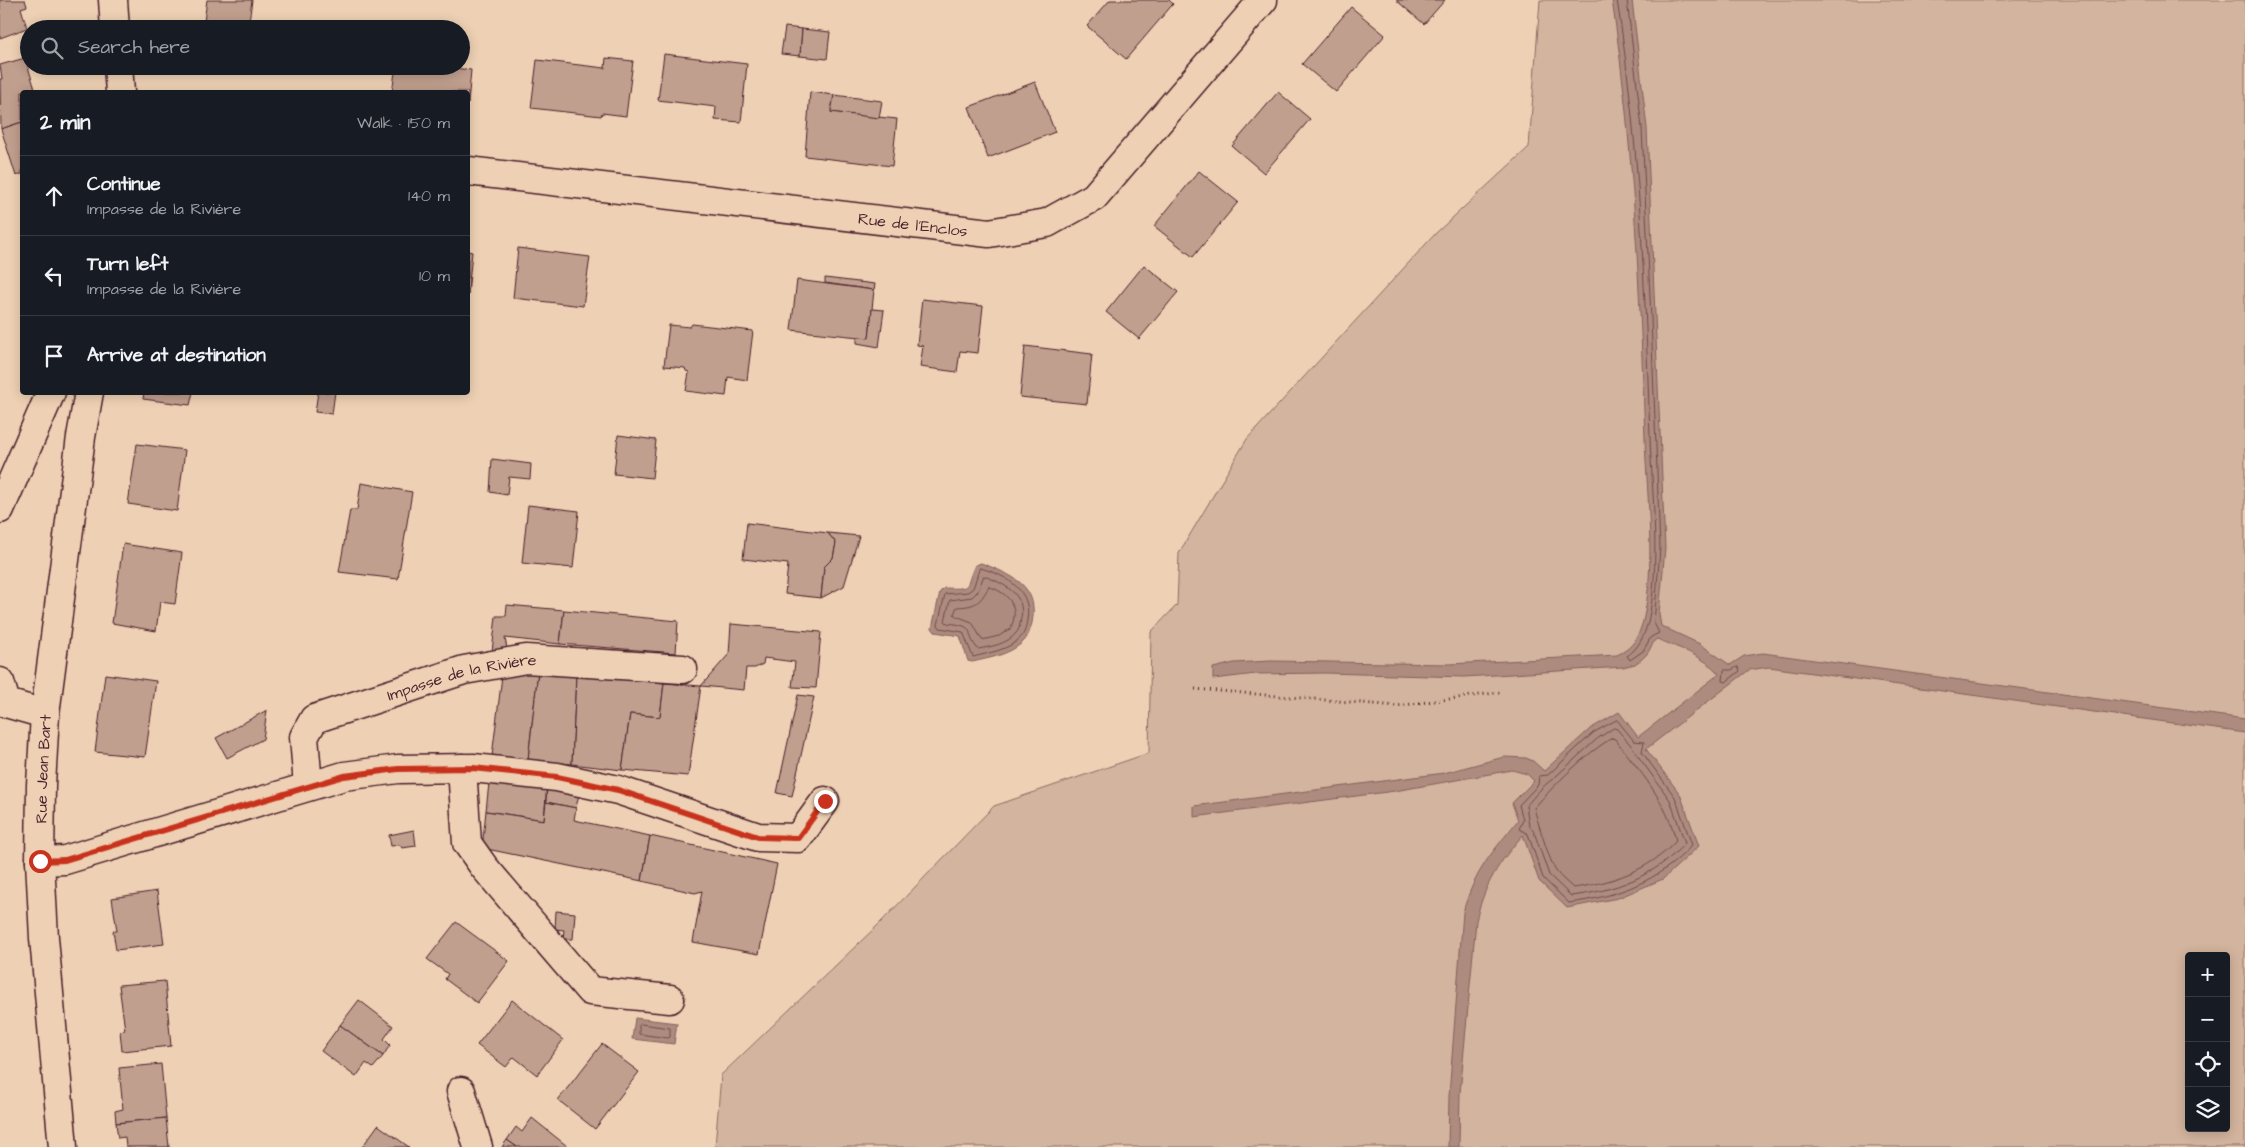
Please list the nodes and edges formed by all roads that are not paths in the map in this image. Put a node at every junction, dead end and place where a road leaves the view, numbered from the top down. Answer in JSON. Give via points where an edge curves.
{"nodes":[{"id":1,"x":113,"y":0,"type":"edge"},
{"id":2,"x":1263,"y":0,"type":"edge"},
{"id":3,"x":114,"y":20,"type":"edge"},
{"id":4,"x":119,"y":75,"type":"edge"},
{"id":5,"x":120,"y":90,"type":"edge"},
{"id":6,"x":470,"y":171,"type":"edge"},
{"id":7,"x":50,"y":395,"type":"edge"},
{"id":8,"x":88,"y":395,"type":"edge"},
{"id":9,"x":0,"y":509,"type":"edge"},
{"id":10,"x":683,"y":669,"type":"dead end"},
{"id":11,"x":0,"y":682,"type":"edge"},
{"id":12,"x":45,"y":714,"type":"junction"},
{"id":13,"x":462,"y":768,"type":"junction"},
{"id":14,"x":308,"y":786,"type":"junction"},
{"id":15,"x":825,"y":801,"type":"dead end"},
{"id":16,"x":40,"y":861,"type":"junction"},
{"id":17,"x":670,"y":999,"type":"dead end"},
{"id":18,"x":461,"y":1091,"type":"dead end"},
{"id":19,"x":63,"y":1147,"type":"edge"},
{"id":20,"x":478,"y":1147,"type":"edge"}],
"edges":[{"from":1,"to":3,"type":"street"},
{"from":2,"to":6,"type":"street","name":"Rue de l'Enclos","via":[[1094,197],[1047,223],[990,233]]},
{"from":4,"to":5,"type":"street"},
{"from":7,"to":9,"type":"street"},
{"from":8,"to":12,"type":"street","name":"Rue Jean Bart"},
{"from":10,"to":14,"type":"street","name":"Impasse de la Rivière","via":[[526,659],[464,670],[314,719],[304,737]]},
{"from":11,"to":12,"type":"street","via":[[6,703]]},
{"from":12,"to":16,"type":"street","name":"Rue Jean Bart"},
{"from":13,"to":14,"type":"street","via":[[398,769],[344,776]]},
{"from":13,"to":15,"type":"street","via":[[557,777],[618,790],[758,837],[798,838]]},
{"from":13,"to":17,"type":"street","via":[[466,843],[590,991]]},
{"from":14,"to":16,"type":"street","via":[[65,860]]},
{"from":16,"to":19,"type":"street","name":"Rue Jean Bart"},
{"from":18,"to":20,"type":"street"}]}
